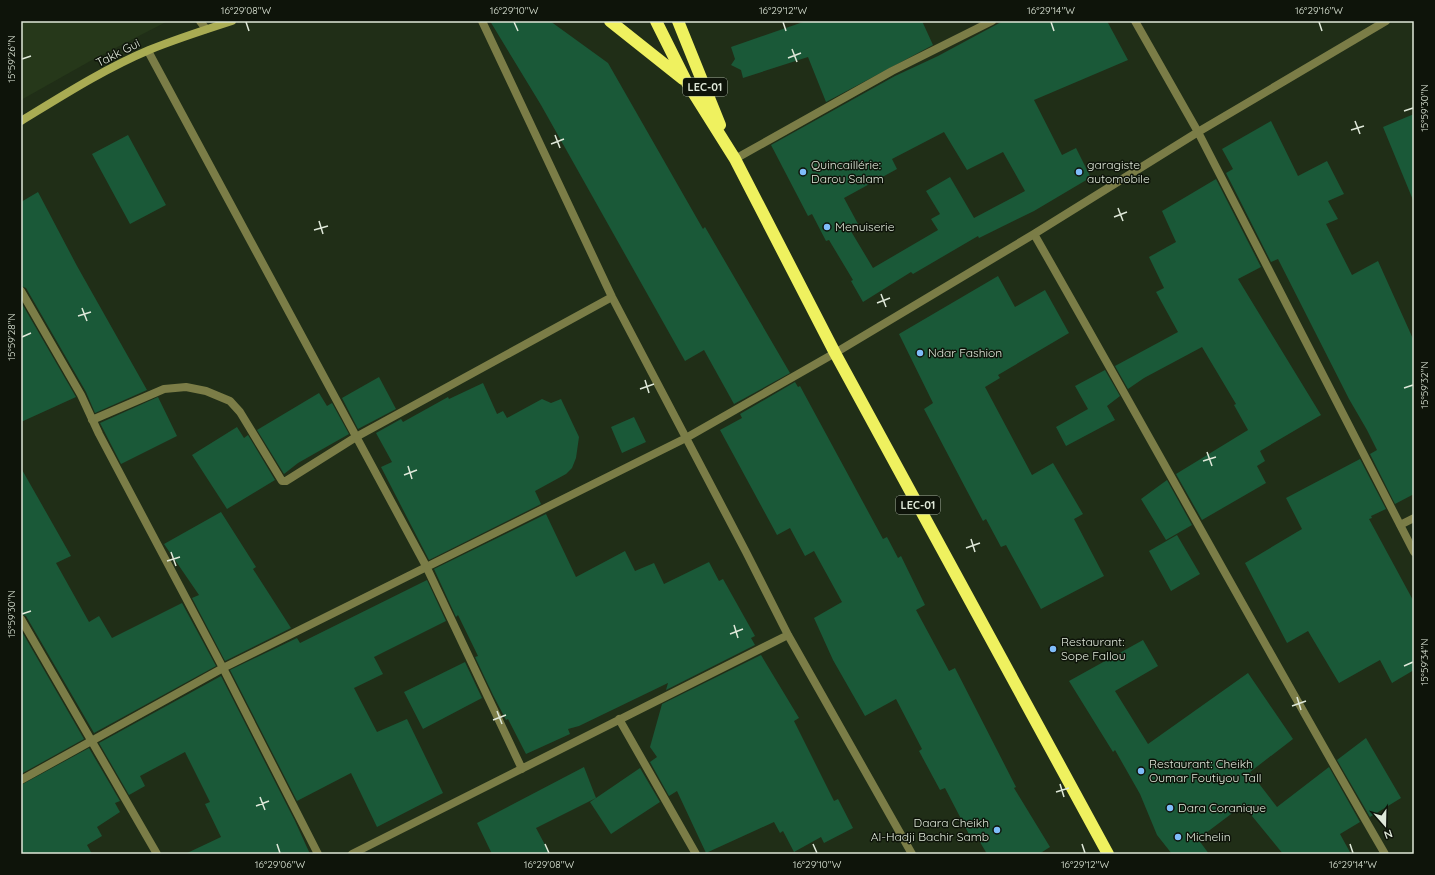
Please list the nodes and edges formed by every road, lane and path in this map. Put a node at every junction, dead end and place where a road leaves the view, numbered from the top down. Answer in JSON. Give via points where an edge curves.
{"nodes":[{"id":1,"x":200,"y":21,"type":"edge"},
{"id":2,"x":232,"y":21,"type":"edge"},
{"id":3,"x":482,"y":21,"type":"edge"},
{"id":4,"x":610,"y":21,"type":"edge"},
{"id":5,"x":656,"y":21,"type":"edge"},
{"id":6,"x":678,"y":21,"type":"edge"},
{"id":7,"x":992,"y":21,"type":"edge"},
{"id":8,"x":1135,"y":21,"type":"edge"},
{"id":9,"x":1386,"y":21,"type":"edge"},
{"id":10,"x":206,"y":29,"type":"junction"},
{"id":11,"x":148,"y":51,"type":"junction"},
{"id":12,"x":686,"y":81,"type":"junction"},
{"id":13,"x":21,"y":121,"type":"edge"},
{"id":14,"x":1198,"y":132,"type":"junction"},
{"id":15,"x":734,"y":156,"type":"junction"},
{"id":16,"x":1034,"y":234,"type":"junction"},
{"id":17,"x":21,"y":291,"type":"edge"},
{"id":18,"x":612,"y":297,"type":"junction"},
{"id":19,"x":835,"y":353,"type":"junction"},
{"id":20,"x":92,"y":420,"type":"junction"},
{"id":21,"x":356,"y":437,"type":"junction"},
{"id":22,"x":686,"y":438,"type":"junction"},
{"id":23,"x":1414,"y":518,"type":"edge"},
{"id":24,"x":1400,"y":526,"type":"junction"},
{"id":25,"x":1414,"y":552,"type":"edge"},
{"id":26,"x":426,"y":566,"type":"junction"},
{"id":27,"x":21,"y":619,"type":"edge"},
{"id":28,"x":788,"y":635,"type":"junction"},
{"id":29,"x":223,"y":668,"type":"junction"},
{"id":30,"x":619,"y":719,"type":"junction"},
{"id":31,"x":90,"y":741,"type":"junction"},
{"id":32,"x":522,"y":769,"type":"junction"},
{"id":33,"x":21,"y":780,"type":"edge"},
{"id":34,"x":157,"y":854,"type":"edge"},
{"id":35,"x":318,"y":854,"type":"edge"},
{"id":36,"x":352,"y":854,"type":"edge"},
{"id":37,"x":696,"y":854,"type":"edge"},
{"id":38,"x":912,"y":854,"type":"edge"},
{"id":39,"x":1108,"y":854,"type":"edge"},
{"id":40,"x":1385,"y":854,"type":"edge"}],
"edges":[{"from":1,"to":10,"type":"street"},
{"from":2,"to":10,"type":"street","name":"Takk Gui"},
{"from":3,"to":18,"type":"street"},
{"from":4,"to":12,"type":"highway"},
{"from":5,"to":12,"type":"highway","number":"LEC-01"},
{"from":6,"to":15,"type":"highway","number":"LEC-01"},
{"from":7,"to":15,"type":"street","via":[[892,71]]},
{"from":8,"to":14,"type":"street"},
{"from":9,"to":14,"type":"street"},
{"from":10,"to":11,"type":"street","name":"Takk Gui"},
{"from":11,"to":13,"type":"street","name":"Takk Gui","via":[[72,90]]},
{"from":11,"to":21,"type":"street"},
{"from":12,"to":15,"type":"highway","number":"LEC-01"},
{"from":14,"to":16,"type":"street"},
{"from":14,"to":24,"type":"street"},
{"from":15,"to":19,"type":"highway","number":"LEC-01"},
{"from":16,"to":19,"type":"street"},
{"from":16,"to":40,"type":"street","via":[[1280,673]]},
{"from":17,"to":20,"type":"street","via":[[81,395]]},
{"from":18,"to":21,"type":"street"},
{"from":18,"to":22,"type":"street"},
{"from":19,"to":22,"type":"street"},
{"from":19,"to":39,"type":"highway","number":"LEC-01"},
{"from":20,"to":21,"type":"street","via":[[164,389],[186,387],[206,391],[230,401],[240,412],[282,481],[286,481]]},
{"from":20,"to":29,"type":"street"},
{"from":21,"to":26,"type":"street"},
{"from":22,"to":26,"type":"street"},
{"from":22,"to":28,"type":"street"},
{"from":23,"to":24,"type":"street"},
{"from":24,"to":25,"type":"street"},
{"from":26,"to":29,"type":"street"},
{"from":26,"to":32,"type":"street"},
{"from":27,"to":31,"type":"street"},
{"from":28,"to":30,"type":"street"},
{"from":28,"to":38,"type":"street"},
{"from":29,"to":31,"type":"street"},
{"from":29,"to":35,"type":"street"},
{"from":30,"to":32,"type":"street"},
{"from":30,"to":37,"type":"street"},
{"from":31,"to":33,"type":"street"},
{"from":31,"to":34,"type":"street"},
{"from":32,"to":36,"type":"street"}]}
